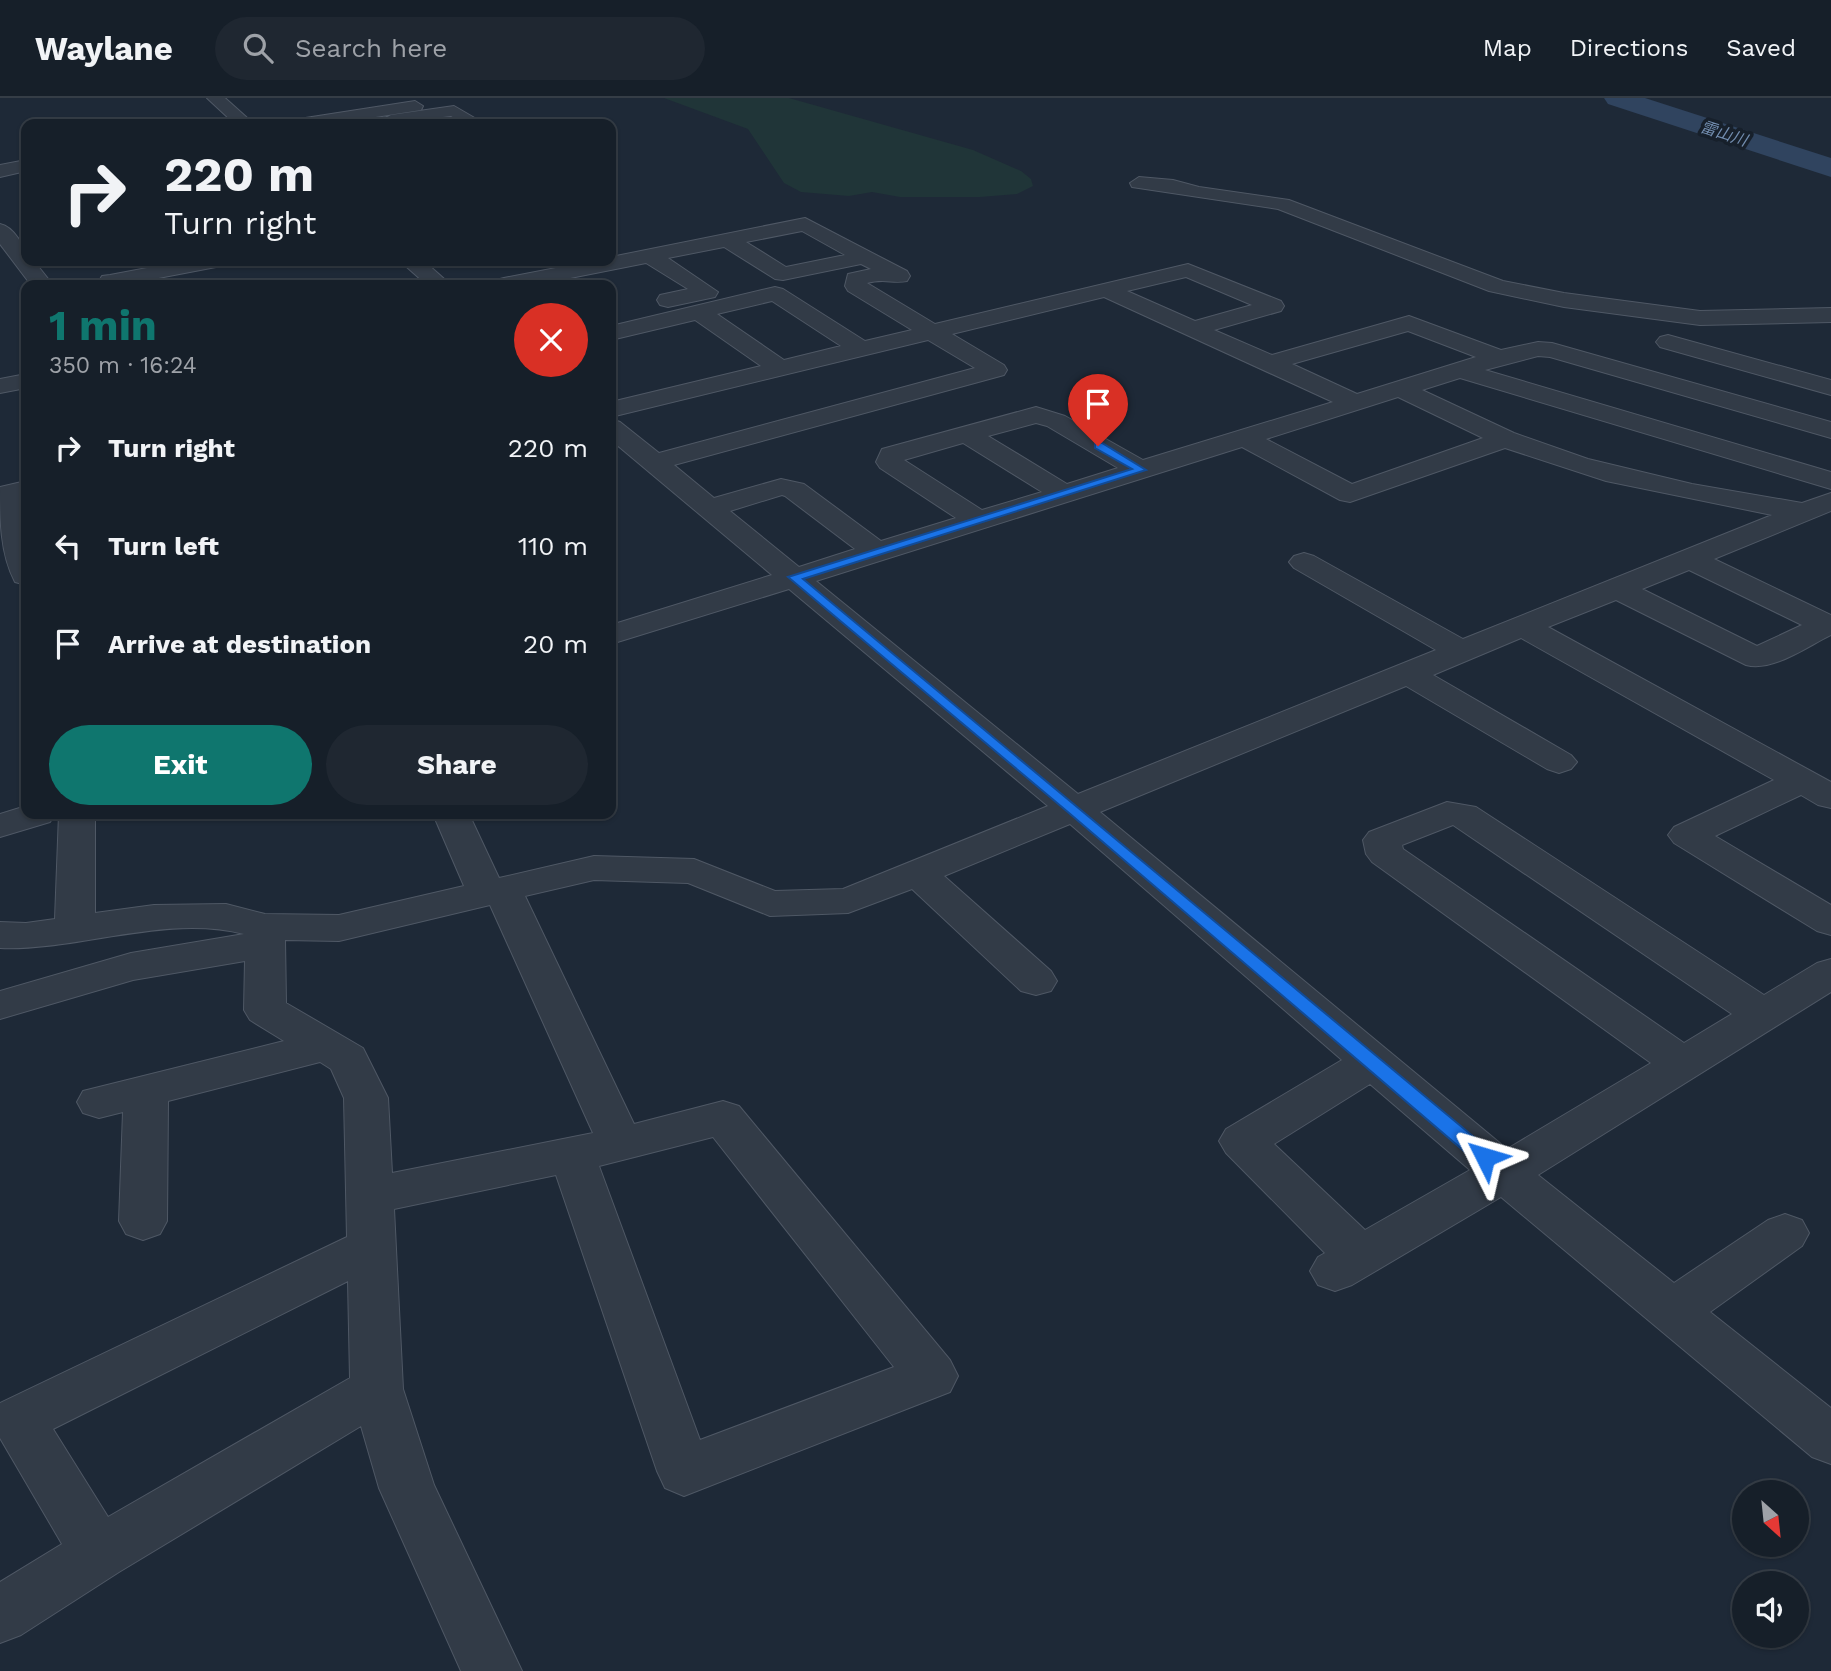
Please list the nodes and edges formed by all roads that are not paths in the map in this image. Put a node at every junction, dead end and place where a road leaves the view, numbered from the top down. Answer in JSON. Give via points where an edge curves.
{"nodes":[{"id":1,"x":215,"y":98,"type":"edge"},
{"id":2,"x":415,"y":106,"type":"dead end"},
{"id":3,"x":239,"y":119,"type":"edge"},
{"id":4,"x":331,"y":119,"type":"edge"},
{"id":5,"x":396,"y":119,"type":"edge"},
{"id":6,"x":468,"y":119,"type":"edge"},
{"id":7,"x":21,"y":167,"type":"edge"},
{"id":8,"x":0,"y":170,"type":"edge"},
{"id":9,"x":1139,"y":183,"type":"dead end"},
{"id":10,"x":21,"y":225,"type":"edge"},
{"id":11,"x":0,"y":229,"type":"edge"},
{"id":12,"x":728,"y":240,"type":"junction"},
{"id":13,"x":21,"y":254,"type":"edge"},
{"id":14,"x":650,"y":256,"type":"junction"},
{"id":15,"x":864,"y":257,"type":"junction"},
{"id":16,"x":21,"y":258,"type":"edge"},
{"id":17,"x":0,"y":262,"type":"edge"},
{"id":18,"x":616,"y":264,"type":"edge"},
{"id":19,"x":99,"y":266,"type":"edge"},
{"id":20,"x":192,"y":266,"type":"edge"},
{"id":21,"x":417,"y":266,"type":"edge"},
{"id":22,"x":609,"y":266,"type":"edge"},
{"id":23,"x":110,"y":280,"type":"edge"},
{"id":24,"x":126,"y":280,"type":"edge"},
{"id":25,"x":434,"y":280,"type":"edge"},
{"id":26,"x":552,"y":280,"type":"edge"},
{"id":27,"x":1106,"y":290,"type":"junction"},
{"id":28,"x":616,"y":312,"type":"edge"},
{"id":29,"x":699,"y":313,"type":"junction"},
{"id":30,"x":1831,"y":315,"type":"edge"},
{"id":31,"x":1700,"y":318,"type":"junction"},
{"id":32,"x":1746,"y":318,"type":"junction"},
{"id":33,"x":1192,"y":328,"type":"junction"},
{"id":34,"x":616,"y":332,"type":"edge"},
{"id":35,"x":934,"y":333,"type":"junction"},
{"id":36,"x":1819,"y":340,"type":"dead end"},
{"id":37,"x":1668,"y":342,"type":"junction"},
{"id":38,"x":863,"y":350,"type":"junction"},
{"id":39,"x":1499,"y":358,"type":"junction"},
{"id":40,"x":1270,"y":363,"type":"junction"},
{"id":41,"x":781,"y":369,"type":"junction"},
{"id":42,"x":1459,"y":370,"type":"junction"},
{"id":43,"x":1627,"y":372,"type":"junction"},
{"id":44,"x":21,"y":382,"type":"edge"},
{"id":45,"x":0,"y":386,"type":"edge"},
{"id":46,"x":1831,"y":388,"type":"edge"},
{"id":47,"x":1400,"y":389,"type":"junction"},
{"id":48,"x":1356,"y":402,"type":"junction"},
{"id":49,"x":616,"y":409,"type":"edge"},
{"id":50,"x":1831,"y":430,"type":"edge"},
{"id":51,"x":616,"y":431,"type":"edge"},
{"id":52,"x":966,"y":434,"type":"junction"},
{"id":53,"x":1245,"y":438,"type":"junction"},
{"id":54,"x":1505,"y":439,"type":"junction"},
{"id":55,"x":653,"y":463,"type":"junction"},
{"id":56,"x":1141,"y":470,"type":"junction"},
{"id":57,"x":1831,"y":481,"type":"edge"},
{"id":58,"x":21,"y":490,"type":"edge"},
{"id":59,"x":1065,"y":494,"type":"junction"},
{"id":60,"x":1820,"y":506,"type":"edge"},
{"id":61,"x":709,"y":508,"type":"junction"},
{"id":62,"x":978,"y":520,"type":"junction"},
{"id":63,"x":877,"y":552,"type":"junction"},
{"id":64,"x":1690,"y":559,"type":"junction"},
{"id":65,"x":21,"y":562,"type":"edge"},
{"id":66,"x":1304,"y":562,"type":"dead end"},
{"id":67,"x":794,"y":577,"type":"junction"},
{"id":68,"x":21,"y":587,"type":"edge"},
{"id":69,"x":1616,"y":588,"type":"junction"},
{"id":70,"x":0,"y":593,"type":"edge"},
{"id":71,"x":1522,"y":625,"type":"junction"},
{"id":72,"x":616,"y":633,"type":"edge"},
{"id":73,"x":1460,"y":651,"type":"junction"},
{"id":74,"x":1407,"y":673,"type":"junction"},
{"id":75,"x":1559,"y":762,"type":"dead end"},
{"id":76,"x":1816,"y":789,"type":"edge"},
{"id":77,"x":1074,"y":810,"type":"junction"},
{"id":78,"x":22,"y":819,"type":"edge"},
{"id":79,"x":76,"y":819,"type":"edge"},
{"id":80,"x":454,"y":819,"type":"edge"},
{"id":81,"x":0,"y":826,"type":"edge"},
{"id":82,"x":918,"y":873,"type":"junction"},
{"id":83,"x":495,"y":892,"type":"junction"},
{"id":84,"x":1831,"y":922,"type":"edge"},
{"id":85,"x":75,"y":930,"type":"junction"},
{"id":86,"x":265,"y":935,"type":"junction"},
{"id":87,"x":0,"y":936,"type":"edge"},
{"id":88,"x":1831,"y":973,"type":"edge"},
{"id":89,"x":1036,"y":981,"type":"dead end"},
{"id":90,"x":0,"y":1005,"type":"edge"},
{"id":91,"x":1762,"y":1014,"type":"junction"},
{"id":92,"x":326,"y":1046,"type":"junction"},
{"id":93,"x":1373,"y":1062,"type":"junction"},
{"id":94,"x":1683,"y":1064,"type":"junction"},
{"id":95,"x":146,"y":1090,"type":"junction"},
{"id":96,"x":99,"y":1102,"type":"dead end"},
{"id":97,"x":621,"y":1144,"type":"junction"},
{"id":98,"x":572,"y":1155,"type":"junction"},
{"id":99,"x":1504,"y":1173,"type":"junction"},
{"id":100,"x":370,"y":1196,"type":"junction"},
{"id":101,"x":144,"y":1221,"type":"dead end"},
{"id":102,"x":1785,"y":1233,"type":"dead end"},
{"id":103,"x":372,"y":1247,"type":"junction"},
{"id":104,"x":1673,"y":1311,"type":"junction"},
{"id":105,"x":377,"y":1389,"type":"junction"},
{"id":106,"x":1831,"y":1440,"type":"edge"},
{"id":107,"x":99,"y":1553,"type":"junction"},
{"id":108,"x":0,"y":1615,"type":"edge"},
{"id":109,"x":492,"y":1671,"type":"edge"}],
"edges":[{"from":1,"to":3,"type":"street"},
{"from":2,"to":4,"type":"street"},
{"from":5,"to":6,"type":"street","via":[[454,111]]},
{"from":7,"to":8,"type":"street"},
{"from":9,"to":31,"type":"street","via":[[1282,204],[1497,286],[1611,308]]},
{"from":10,"to":11,"type":"street"},
{"from":11,"to":13,"type":"street"},
{"from":12,"to":14,"type":"street"},
{"from":12,"to":15,"type":"street","via":[[805,224]]},
{"from":12,"to":15,"type":"street","via":[[783,274]]},
{"from":14,"to":18,"type":"street"},
{"from":14,"to":28,"type":"street","via":[[707,292]]},
{"from":15,"to":35,"type":"street","via":[[899,276],[856,279],[856,286]]},
{"from":16,"to":17,"type":"street"},
{"from":19,"to":23,"type":"street"},
{"from":20,"to":24,"type":"street"},
{"from":21,"to":25,"type":"street"},
{"from":22,"to":26,"type":"street"},
{"from":27,"to":33,"type":"street"},
{"from":27,"to":33,"type":"street","via":[[1188,270],[1273,306]]},
{"from":27,"to":35,"type":"street"},
{"from":29,"to":34,"type":"street"},
{"from":29,"to":38,"type":"street","via":[[775,294]]},
{"from":29,"to":41,"type":"street"},
{"from":30,"to":32,"type":"street"},
{"from":31,"to":32,"type":"street"},
{"from":31,"to":37,"type":"street"},
{"from":32,"to":36,"type":"street"},
{"from":33,"to":40,"type":"street"},
{"from":35,"to":38,"type":"street"},
{"from":35,"to":55,"type":"street","via":[[995,370]]},
{"from":37,"to":43,"type":"street"},
{"from":37,"to":46,"type":"street"},
{"from":38,"to":41,"type":"street"},
{"from":39,"to":40,"type":"street","via":[[1409,323]]},
{"from":39,"to":42,"type":"street"},
{"from":39,"to":43,"type":"street","via":[[1552,350]]},
{"from":40,"to":48,"type":"street"},
{"from":41,"to":49,"type":"street"},
{"from":42,"to":47,"type":"street"},
{"from":42,"to":57,"type":"street"},
{"from":43,"to":50,"type":"street"},
{"from":44,"to":45,"type":"street"},
{"from":47,"to":48,"type":"street"},
{"from":47,"to":54,"type":"street"},
{"from":48,"to":53,"type":"street"},
{"from":51,"to":55,"type":"street"},
{"from":52,"to":56,"type":"street","via":[[1036,415],[1056,421]]},
{"from":52,"to":59,"type":"street"},
{"from":52,"to":62,"type":"street","via":[[891,455],[889,461]]},
{"from":53,"to":54,"type":"street","via":[[1350,494]]},
{"from":53,"to":56,"type":"street"},
{"from":54,"to":60,"type":"street","via":[[1553,459],[1720,498]]},
{"from":55,"to":61,"type":"street"},
{"from":56,"to":59,"type":"street"},
{"from":58,"to":65,"type":"street","via":[[10,492],[9,528]]},
{"from":59,"to":62,"type":"street"},
{"from":60,"to":64,"type":"street"},
{"from":61,"to":63,"type":"street","via":[[781,487],[794,490]]},
{"from":61,"to":67,"type":"street"},
{"from":62,"to":63,"type":"street"},
{"from":63,"to":67,"type":"street"},
{"from":64,"to":69,"type":"street"},
{"from":64,"to":69,"type":"street","via":[[1827,625],[1757,657]]},
{"from":66,"to":73,"type":"street"},
{"from":67,"to":72,"type":"street"},
{"from":67,"to":77,"type":"street"},
{"from":68,"to":70,"type":"street"},
{"from":69,"to":71,"type":"street"},
{"from":71,"to":73,"type":"street"},
{"from":71,"to":76,"type":"street"},
{"from":73,"to":74,"type":"street"},
{"from":74,"to":75,"type":"street"},
{"from":74,"to":77,"type":"street"},
{"from":76,"to":84,"type":"street","via":[[1687,835]]},
{"from":77,"to":82,"type":"street"},
{"from":77,"to":93,"type":"street"},
{"from":78,"to":81,"type":"street"},
{"from":79,"to":85,"type":"street"},
{"from":80,"to":83,"type":"street"},
{"from":82,"to":83,"type":"street","via":[[848,901],[770,904],[694,872],[594,868]]},
{"from":82,"to":89,"type":"street"},
{"from":83,"to":86,"type":"street","via":[[339,928]]},
{"from":83,"to":97,"type":"street"},
{"from":85,"to":86,"type":"street","via":[[154,918],[226,917]]},
{"from":85,"to":87,"type":"street"},
{"from":86,"to":90,"type":"street"},
{"from":86,"to":92,"type":"street","via":[[265,1010]]},
{"from":88,"to":91,"type":"street"},
{"from":91,"to":94,"type":"street"},
{"from":91,"to":94,"type":"street","via":[[1463,815],[1447,813],[1382,840],[1385,854]]},
{"from":92,"to":95,"type":"street"},
{"from":92,"to":100,"type":"street","via":[[348,1059],[366,1098]]},
{"from":93,"to":99,"type":"street"},
{"from":93,"to":99,"type":"street","via":[[1242,1141],[1348,1264]]},
{"from":94,"to":99,"type":"street"},
{"from":95,"to":96,"type":"street"},
{"from":95,"to":101,"type":"street"},
{"from":97,"to":98,"type":"street"},
{"from":97,"to":98,"type":"street","via":[[723,1118],[932,1376],[684,1471]]},
{"from":98,"to":100,"type":"street"},
{"from":99,"to":104,"type":"street"},
{"from":100,"to":103,"type":"street"},
{"from":102,"to":104,"type":"street"},
{"from":103,"to":105,"type":"street"},
{"from":103,"to":107,"type":"street","via":[[18,1420]]},
{"from":104,"to":106,"type":"street"},
{"from":105,"to":107,"type":"street"},
{"from":105,"to":109,"type":"street","via":[[407,1488]]},
{"from":107,"to":108,"type":"street"}]}
